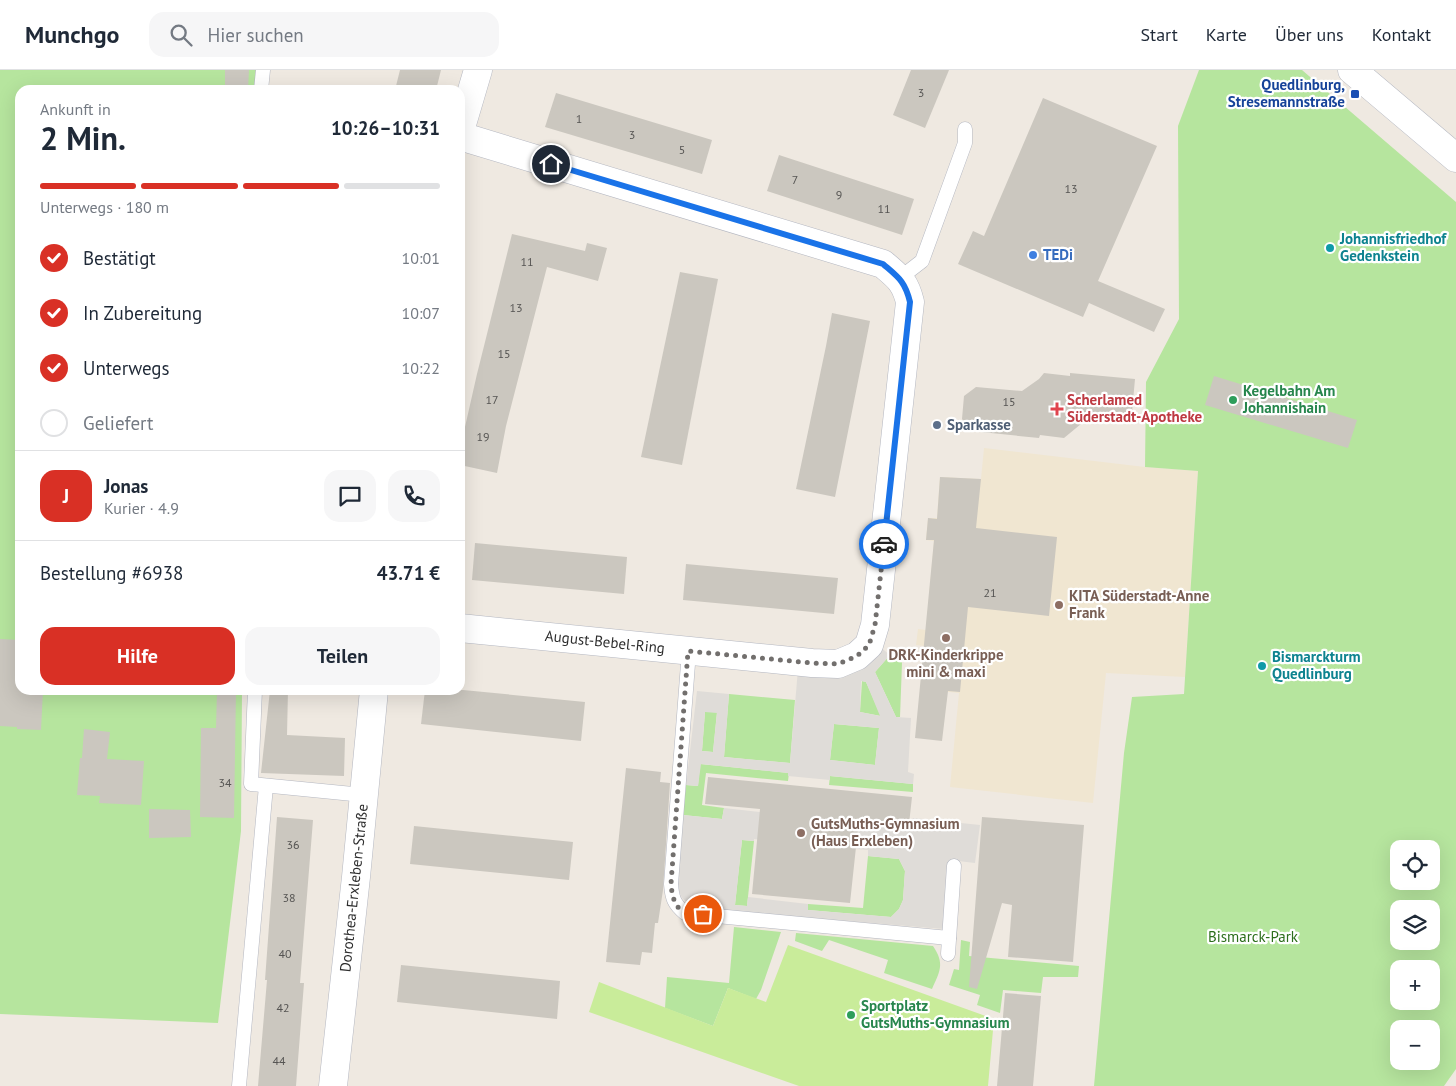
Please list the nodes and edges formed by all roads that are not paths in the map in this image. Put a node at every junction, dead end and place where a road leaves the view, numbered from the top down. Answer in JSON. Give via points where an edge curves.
{"nodes":[{"id":1,"x":263,"y":70,"type":"edge"},
{"id":2,"x":478,"y":70,"type":"edge"},
{"id":3,"x":1352,"y":70,"type":"edge"},
{"id":4,"x":262,"y":85,"type":"edge"},
{"id":5,"x":465,"y":115,"type":"edge"},
{"id":6,"x":965,"y":129,"type":"dead end"},
{"id":7,"x":465,"y":138,"type":"edge"},
{"id":8,"x":1456,"y":158,"type":"edge"},
{"id":9,"x":900,"y":278,"type":"junction"},
{"id":10,"x":465,"y":629,"type":"edge"},
{"id":11,"x":688,"y":651,"type":"junction"},
{"id":12,"x":255,"y":695,"type":"edge"},
{"id":13,"x":373,"y":695,"type":"edge"},
{"id":14,"x":266,"y":786,"type":"junction"},
{"id":15,"x":363,"y":795,"type":"junction"},
{"id":16,"x":954,"y":866,"type":"dead end"},
{"id":17,"x":949,"y":938,"type":"junction"},
{"id":18,"x":948,"y":954,"type":"dead end"},
{"id":19,"x":239,"y":1086,"type":"edge"},
{"id":20,"x":333,"y":1086,"type":"edge"}],
"edges":[{"from":1,"to":4,"type":"lane"},
{"from":2,"to":5,"type":"street"},
{"from":3,"to":8,"type":"street"},
{"from":6,"to":9,"type":"lane","via":[[965,143],[922,261]]},
{"from":7,"to":9,"type":"street","via":[[883,264]]},
{"from":9,"to":11,"type":"street","name":"August-Bebel-Ring","via":[[910,302],[875,625],[869,645],[857,656],[838,664]]},
{"from":10,"to":11,"type":"street","name":"August-Bebel-Ring"},
{"from":11,"to":17,"type":"lane","via":[[671,884],[672,898],[677,906],[686,913]]},
{"from":12,"to":14,"type":"lane","via":[[251,784]]},
{"from":13,"to":15,"type":"street","name":"Dorothea-Erxleben-Straße"},
{"from":14,"to":15,"type":"lane"},
{"from":14,"to":19,"type":"lane"},
{"from":15,"to":20,"type":"street","name":"Dorothea-Erxleben-Straße"},
{"from":16,"to":17,"type":"lane"},
{"from":17,"to":18,"type":"lane"}]}
